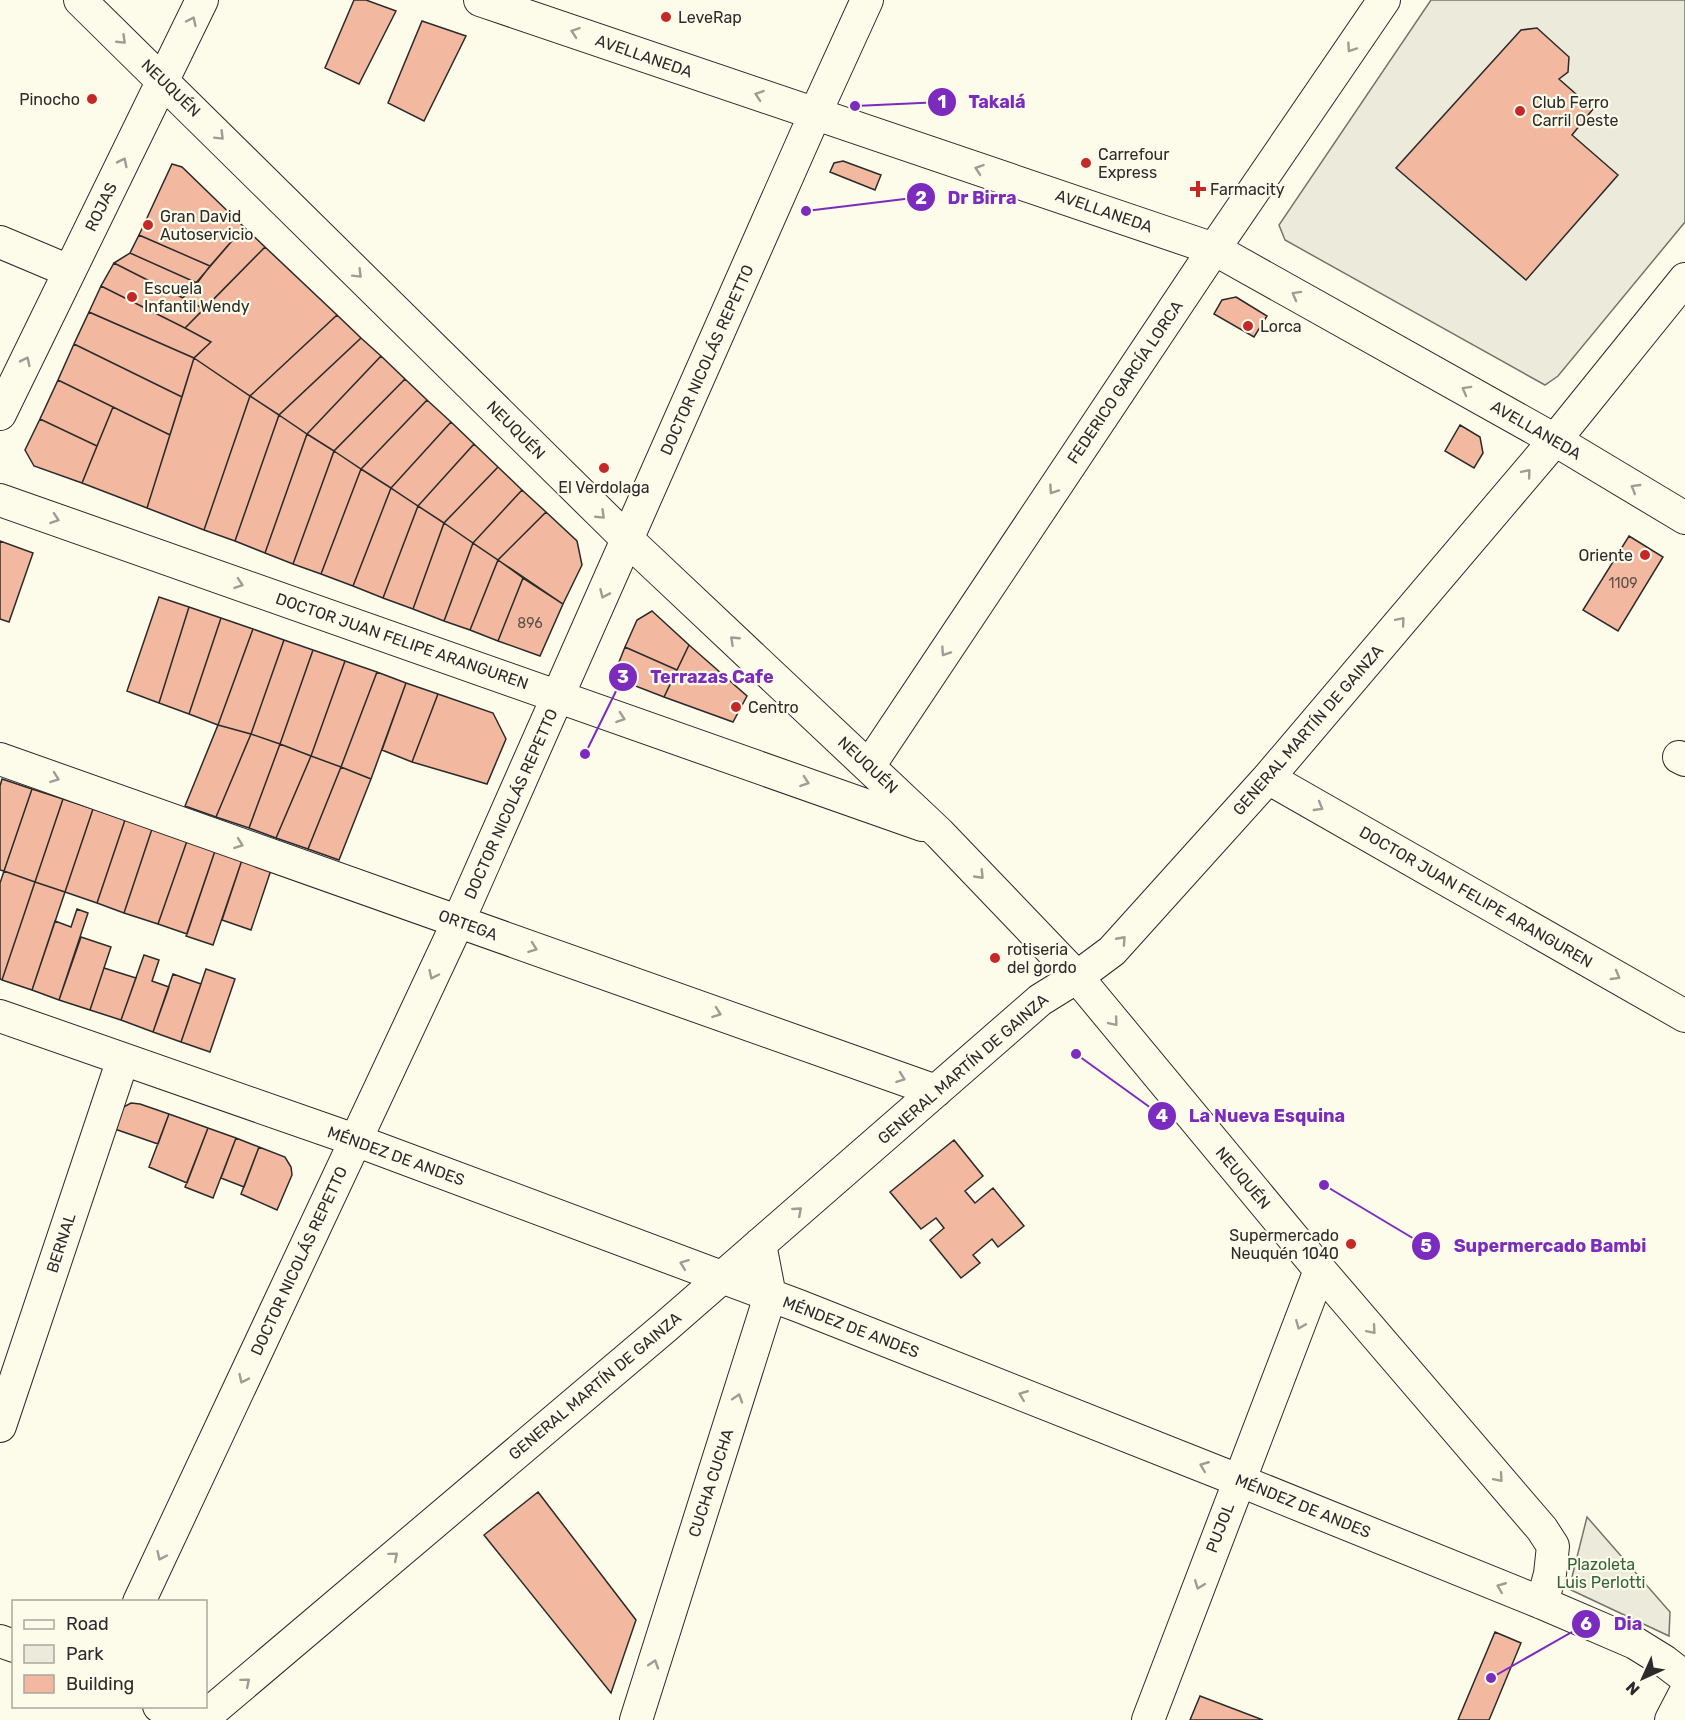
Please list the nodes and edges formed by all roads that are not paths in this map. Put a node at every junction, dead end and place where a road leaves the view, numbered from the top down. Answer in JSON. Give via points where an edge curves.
{"nodes":[{"id":1,"x":80,"y":0,"type":"edge"},
{"id":2,"x":202,"y":0,"type":"edge"},
{"id":3,"x":480,"y":0,"type":"edge"},
{"id":4,"x":867,"y":0,"type":"edge"},
{"id":5,"x":1384,"y":0,"type":"edge"},
{"id":6,"x":164,"y":80,"type":"junction"},
{"id":7,"x":815,"y":114,"type":"junction"},
{"id":8,"x":0,"y":242,"type":"edge"},
{"id":9,"x":1214,"y":249,"type":"junction"},
{"id":10,"x":69,"y":272,"type":"junction"},
{"id":11,"x":1685,"y":279,"type":"edge"},
{"id":12,"x":0,"y":414,"type":"edge"},
{"id":13,"x":1555,"y":440,"type":"junction"},
{"id":14,"x":0,"y":500,"type":"edge"},
{"id":15,"x":1685,"y":518,"type":"edge"},
{"id":16,"x":628,"y":540,"type":"junction"},
{"id":17,"x":559,"y":696,"type":"junction"},
{"id":18,"x":0,"y":759,"type":"edge"},
{"id":19,"x":869,"y":766,"type":"junction"},
{"id":20,"x":1268,"y":778,"type":"junction"},
{"id":21,"x":939,"y":832,"type":"junction"},
{"id":22,"x":458,"y":922,"type":"junction"},
{"id":23,"x":1077,"y":977,"type":"junction"},
{"id":24,"x":0,"y":1016,"type":"edge"},
{"id":25,"x":1685,"y":1016,"type":"edge"},
{"id":26,"x":123,"y":1059,"type":"junction"},
{"id":27,"x":936,"y":1091,"type":"junction"},
{"id":28,"x":355,"y":1140,"type":"junction"},
{"id":29,"x":760,"y":1244,"type":"junction"},
{"id":30,"x":1320,"y":1270,"type":"junction"},
{"id":31,"x":721,"y":1278,"type":"junction"},
{"id":32,"x":771,"y":1296,"type":"junction"},
{"id":33,"x":0,"y":1426,"type":"edge"},
{"id":34,"x":1238,"y":1480,"type":"junction"},
{"id":35,"x":140,"y":1600,"type":"edge"},
{"id":36,"x":1542,"y":1604,"type":"junction"},
{"id":37,"x":1685,"y":1677,"type":"edge"},
{"id":38,"x":1685,"y":1693,"type":"edge"},
{"id":39,"x":161,"y":1708,"type":"edge"},
{"id":40,"x":186,"y":1720,"type":"edge"},
{"id":41,"x":201,"y":1720,"type":"edge"},
{"id":42,"x":636,"y":1720,"type":"edge"},
{"id":43,"x":1148,"y":1720,"type":"edge"},
{"id":44,"x":1671,"y":1720,"type":"edge"}],
"edges":[{"from":1,"to":6,"type":"street","name":"NEUQUÉN","one_way":true},
{"from":6,"to":2,"type":"street","name":"ROJAS","one_way":true},
{"from":7,"to":3,"type":"street","name":"AVELLANEDA","one_way":true},
{"from":4,"to":7,"type":"street","name":"DOCTOR NICOLÁS REPETTO"},
{"from":5,"to":9,"type":"street","name":"FEDERICO GARCÍA LORCA","one_way":true},
{"from":10,"to":6,"type":"street","name":"ROJAS","one_way":true},
{"from":6,"to":16,"type":"street","name":"NEUQUÉN","one_way":true},
{"from":9,"to":7,"type":"street","name":"AVELLANEDA","one_way":true},
{"from":7,"to":16,"type":"street","name":"DOCTOR NICOLÁS REPETTO"},
{"from":8,"to":10,"type":"street"},
{"from":13,"to":9,"type":"street","name":"AVELLANEDA","one_way":true},
{"from":9,"to":19,"type":"street","name":"FEDERICO GARCÍA LORCA","one_way":true},
{"from":12,"to":10,"type":"street","name":"ROJAS","one_way":true},
{"from":11,"to":13,"type":"street","name":"GENERAL MARTÍN DE GAINZA"},
{"from":15,"to":13,"type":"street","name":"AVELLANEDA","one_way":true},
{"from":20,"to":13,"type":"street","name":"GENERAL MARTÍN DE GAINZA","one_way":true},
{"from":14,"to":17,"type":"street","name":"DOCTOR JUAN FELIPE ARANGUREN","one_way":true},
{"from":16,"to":17,"type":"street","name":"DOCTOR NICOLÁS REPETTO","one_way":true},
{"from":19,"to":16,"type":"street","name":"NEUQUÉN","one_way":true},
{"from":17,"to":21,"type":"street","name":"DOCTOR JUAN FELIPE ARANGUREN","one_way":true},
{"from":17,"to":22,"type":"street","name":"DOCTOR NICOLÁS REPETTO"},
{"from":18,"to":22,"type":"street","name":"ORTEGA","one_way":true},
{"from":19,"to":21,"type":"street","name":"NEUQUÉN"},
{"from":23,"to":20,"type":"street","name":"GENERAL MARTÍN DE GAINZA","one_way":true,"via":[[1113,951]]},
{"from":20,"to":25,"type":"street","name":"DOCTOR JUAN FELIPE ARANGUREN","one_way":true},
{"from":21,"to":23,"type":"street","name":"NEUQUÉN","one_way":true},
{"from":22,"to":27,"type":"street","name":"ORTEGA","one_way":true},
{"from":22,"to":28,"type":"street","name":"DOCTOR NICOLÁS REPETTO","one_way":true},
{"from":23,"to":27,"type":"street","name":"GENERAL MARTÍN DE GAINZA","via":[[1040,1000]]},
{"from":23,"to":30,"type":"street","name":"NEUQUÉN","one_way":true},
{"from":24,"to":26,"type":"street","name":"MÉNDEZ DE ANDES"},
{"from":26,"to":28,"type":"street","name":"MÉNDEZ DE ANDES"},
{"from":26,"to":33,"type":"street","name":"BERNAL"},
{"from":29,"to":27,"type":"street","name":"GENERAL MARTÍN DE GAINZA","one_way":true},
{"from":31,"to":28,"type":"street","name":"MÉNDEZ DE ANDES","one_way":true},
{"from":28,"to":35,"type":"street","name":"DOCTOR NICOLÁS REPETTO","one_way":true},
{"from":29,"to":31,"type":"street","name":"GENERAL MARTÍN DE GAINZA"},
{"from":29,"to":32,"type":"street","name":"CUCHA CUCHA"},
{"from":30,"to":34,"type":"street","name":"PUJOL","one_way":true},
{"from":30,"to":36,"type":"street","name":"NEUQUÉN","one_way":true,"via":[[1542,1529],[1553,1546]]},
{"from":31,"to":32,"type":"street","name":"MÉNDEZ DE ANDES"},
{"from":41,"to":31,"type":"street","name":"GENERAL MARTÍN DE GAINZA","one_way":true},
{"from":34,"to":32,"type":"street","name":"MÉNDEZ DE ANDES","one_way":true},
{"from":42,"to":32,"type":"street","name":"CUCHA CUCHA","one_way":true},
{"from":36,"to":34,"type":"street","name":"MÉNDEZ DE ANDES","one_way":true},
{"from":34,"to":43,"type":"street","name":"PUJOL","one_way":true},
{"from":36,"to":37,"type":"street","name":"MÉNDEZ DE ANDES","via":[[1635,1643]]},
{"from":38,"to":44,"type":"street"},
{"from":39,"to":40,"type":"street"}]}
